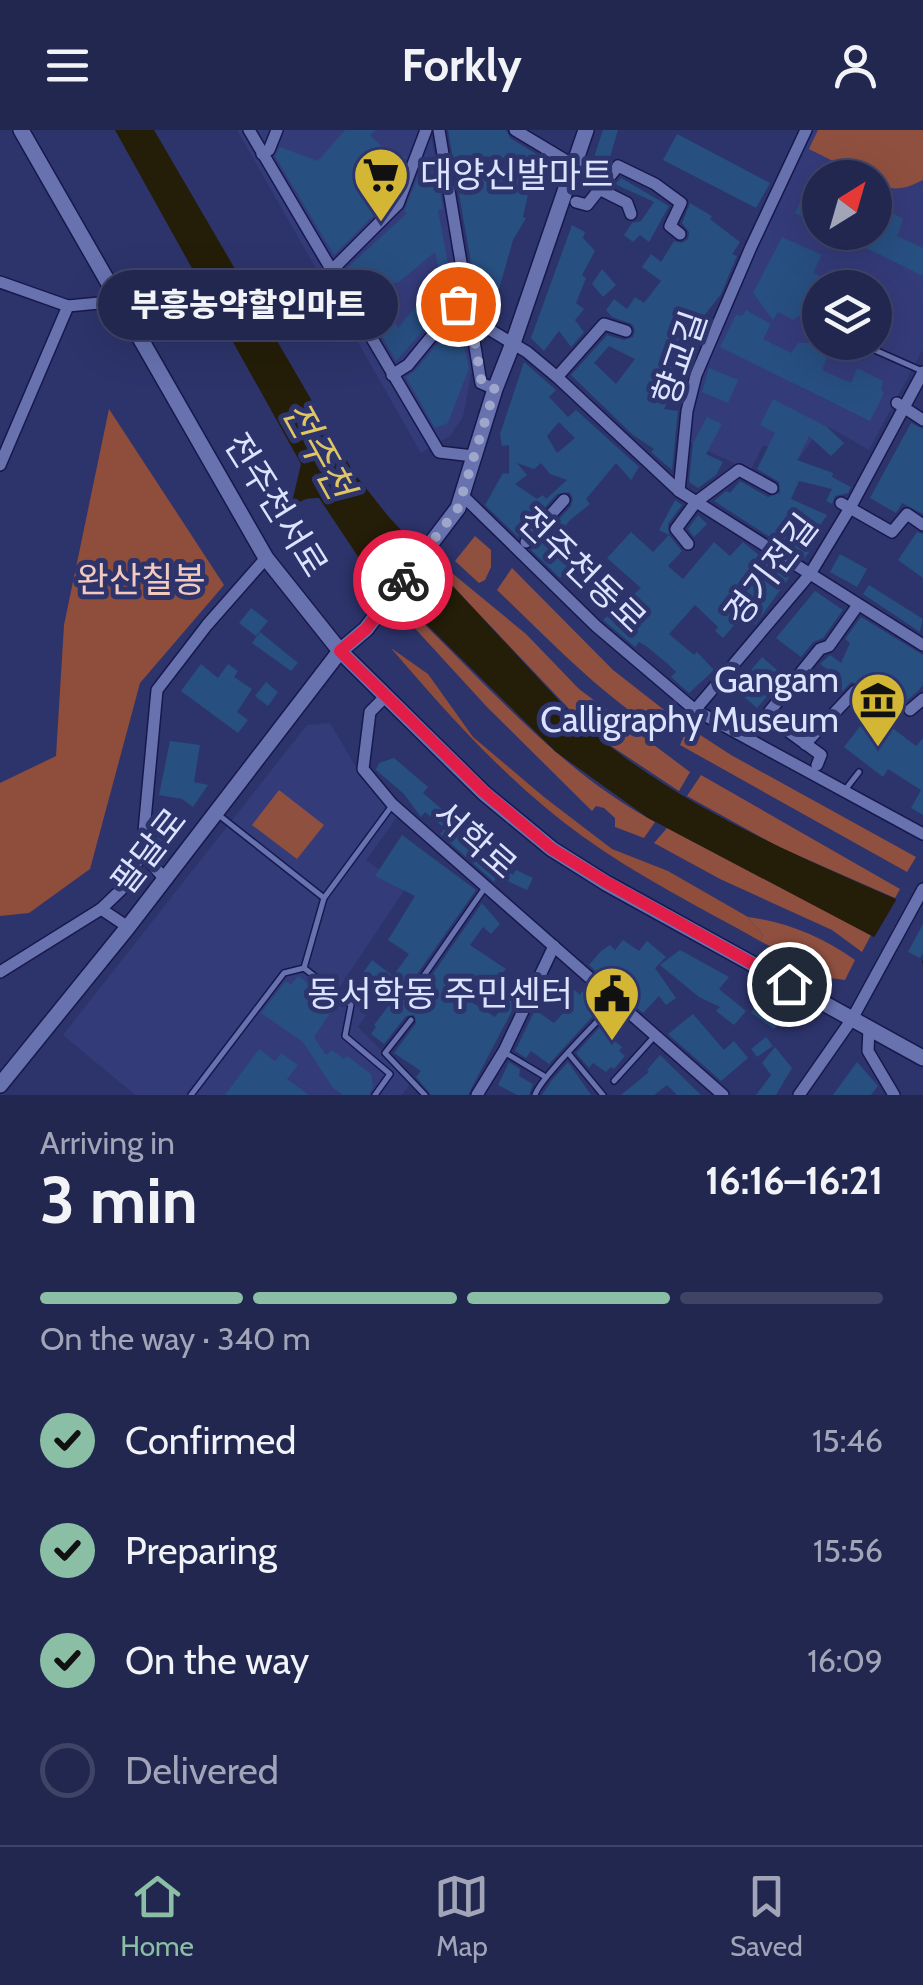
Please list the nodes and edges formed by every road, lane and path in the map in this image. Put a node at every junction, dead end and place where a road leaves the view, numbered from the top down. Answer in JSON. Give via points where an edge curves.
{"nodes":[{"id":1,"x":21,"y":130,"type":"edge"},
{"id":2,"x":249,"y":130,"type":"edge"},
{"id":3,"x":278,"y":130,"type":"edge"},
{"id":4,"x":426,"y":130,"type":"edge"},
{"id":5,"x":439,"y":130,"type":"edge"},
{"id":6,"x":515,"y":130,"type":"edge"},
{"id":7,"x":586,"y":130,"type":"edge"},
{"id":8,"x":806,"y":130,"type":"edge"},
{"id":9,"x":262,"y":154,"type":"junction"},
{"id":10,"x":575,"y":166,"type":"junction"},
{"id":11,"x":600,"y":190,"type":"junction"},
{"id":12,"x":576,"y":202,"type":"dead end"},
{"id":13,"x":632,"y":214,"type":"dead end"},
{"id":14,"x":680,"y":234,"type":"dead end"},
{"id":15,"x":332,"y":270,"type":"junction"},
{"id":16,"x":0,"y":282,"type":"edge"},
{"id":17,"x":120,"y":300,"type":"junction"},
{"id":18,"x":68,"y":306,"type":"junction"},
{"id":19,"x":469,"y":309,"type":"junction"},
{"id":20,"x":626,"y":331,"type":"dead end"},
{"id":21,"x":514,"y":344,"type":"junction"},
{"id":22,"x":892,"y":357,"type":"edge"},
{"id":23,"x":923,"y":372,"type":"edge"},
{"id":24,"x":392,"y":375,"type":"junction"},
{"id":25,"x":556,"y":377,"type":"junction"},
{"id":26,"x":495,"y":389,"type":"junction"},
{"id":27,"x":901,"y":406,"type":"junction"},
{"id":28,"x":923,"y":420,"type":"edge"},
{"id":29,"x":473,"y":456,"type":"junction"},
{"id":30,"x":0,"y":465,"type":"edge"},
{"id":31,"x":772,"y":488,"type":"dead end"},
{"id":32,"x":678,"y":490,"type":"junction"},
{"id":33,"x":564,"y":500,"type":"dead end"},
{"id":34,"x":460,"y":502,"type":"junction"},
{"id":35,"x":696,"y":502,"type":"junction"},
{"id":36,"x":846,"y":506,"type":"junction"},
{"id":37,"x":923,"y":525,"type":"edge"},
{"id":38,"x":526,"y":542,"type":"dead end"},
{"id":39,"x":688,"y":544,"type":"dead end"},
{"id":40,"x":266,"y":558,"type":"junction"},
{"id":41,"x":810,"y":574,"type":"junction"},
{"id":42,"x":858,"y":605,"type":"junction"},
{"id":43,"x":923,"y":646,"type":"edge"},
{"id":44,"x":340,"y":651,"type":"junction"},
{"id":45,"x":855,"y":691,"type":"dead end"},
{"id":46,"x":386,"y":696,"type":"junction"},
{"id":47,"x":923,"y":699,"type":"edge"},
{"id":48,"x":695,"y":710,"type":"junction"},
{"id":49,"x":910,"y":710,"type":"dead end"},
{"id":50,"x":766,"y":715,"type":"junction"},
{"id":51,"x":752,"y":732,"type":"dead end"},
{"id":52,"x":806,"y":744,"type":"junction"},
{"id":53,"x":817,"y":765,"type":"dead end"},
{"id":54,"x":860,"y":772,"type":"dead end"},
{"id":55,"x":843,"y":792,"type":"junction"},
{"id":56,"x":392,"y":804,"type":"junction"},
{"id":57,"x":216,"y":813,"type":"junction"},
{"id":58,"x":923,"y":834,"type":"edge"},
{"id":59,"x":142,"y":853,"type":"junction"},
{"id":60,"x":164,"y":878,"type":"junction"},
{"id":61,"x":486,"y":886,"type":"junction"},
{"id":62,"x":923,"y":890,"type":"edge"},
{"id":63,"x":324,"y":898,"type":"junction"},
{"id":64,"x":101,"y":909,"type":"junction"},
{"id":65,"x":128,"y":928,"type":"junction"},
{"id":66,"x":554,"y":946,"type":"junction"},
{"id":67,"x":304,"y":968,"type":"junction"},
{"id":68,"x":0,"y":972,"type":"edge"},
{"id":69,"x":418,"y":984,"type":"dead end"},
{"id":70,"x":616,"y":1001,"type":"junction"},
{"id":71,"x":852,"y":1019,"type":"junction"},
{"id":72,"x":410,"y":1020,"type":"dead end"},
{"id":73,"x":869,"y":1028,"type":"junction"},
{"id":74,"x":655,"y":1036,"type":"junction"},
{"id":75,"x":504,"y":1052,"type":"junction"},
{"id":76,"x":569,"y":1054,"type":"junction"},
{"id":77,"x":923,"y":1058,"type":"edge"},
{"id":78,"x":544,"y":1076,"type":"junction"},
{"id":79,"x":614,"y":1081,"type":"dead end"},
{"id":80,"x":0,"y":1085,"type":"edge"},
{"id":81,"x":14,"y":1095,"type":"edge"},
{"id":82,"x":191,"y":1095,"type":"edge"},
{"id":83,"x":376,"y":1095,"type":"edge"},
{"id":84,"x":426,"y":1095,"type":"edge"},
{"id":85,"x":477,"y":1095,"type":"edge"},
{"id":86,"x":536,"y":1095,"type":"edge"},
{"id":87,"x":602,"y":1095,"type":"edge"},
{"id":88,"x":723,"y":1095,"type":"edge"},
{"id":89,"x":799,"y":1095,"type":"edge"},
{"id":90,"x":894,"y":1095,"type":"edge"}],
"edges":[{"from":1,"to":17,"type":"street","name":"전주천서로"},
{"from":2,"to":9,"type":"street"},
{"from":3,"to":9,"type":"street"},
{"from":4,"to":15,"type":"street","via":[[398,204]]},
{"from":5,"to":19,"type":"street"},
{"from":6,"to":10,"type":"street"},
{"from":7,"to":10,"type":"street"},
{"from":8,"to":32,"type":"street","name":"향교길","via":[[696,375]]},
{"from":9,"to":15,"type":"street"},
{"from":10,"to":21,"type":"street"},
{"from":11,"to":12,"type":"street","via":[[587,205]]},
{"from":11,"to":13,"type":"street","via":[[627,203]]},
{"from":11,"to":14,"type":"street","via":[[618,166],[655,184],[681,203],[670,226]]},
{"from":15,"to":24,"type":"street"},
{"from":16,"to":18,"type":"street"},
{"from":17,"to":18,"type":"street"},
{"from":17,"to":40,"type":"street","name":"전주천서로"},
{"from":18,"to":30,"type":"street"},
{"from":19,"to":21,"type":"street"},
{"from":19,"to":24,"type":"street","via":[[458,304]]},
{"from":19,"to":26,"type":"street","via":[[482,384]]},
{"from":20,"to":25,"type":"street","name":"향교길","via":[[604,324]]},
{"from":21,"to":25,"type":"street","name":"향교길"},
{"from":21,"to":26,"type":"street"},
{"from":22,"to":23,"type":"lane"},
{"from":23,"to":27,"type":"street","name":"경기전길"},
{"from":24,"to":29,"type":"street","via":[[439,452]]},
{"from":25,"to":32,"type":"street","name":"향교길"},
{"from":26,"to":29,"type":"street"},
{"from":27,"to":28,"type":"street"},
{"from":27,"to":36,"type":"street","name":"경기전길"},
{"from":29,"to":34,"type":"street"},
{"from":31,"to":35,"type":"street","via":[[738,470]]},
{"from":32,"to":35,"type":"street","name":"향교길"},
{"from":33,"to":38,"type":"street","name":"전주천동로"},
{"from":34,"to":44,"type":"street","name":"팔달로","via":[[366,629]]},
{"from":34,"to":48,"type":"street","name":"전주천동로"},
{"from":35,"to":39,"type":"street","via":[[676,529]]},
{"from":35,"to":41,"type":"street","name":"향교길"},
{"from":36,"to":37,"type":"street","name":"경기전길","via":[[892,532],[907,514]]},
{"from":36,"to":41,"type":"street","name":"경기전길"},
{"from":40,"to":44,"type":"street","name":"전주천서로"},
{"from":40,"to":59,"type":"street","via":[[157,690]]},
{"from":41,"to":42,"type":"street","name":"향교길"},
{"from":41,"to":48,"type":"street","name":"경기전길"},
{"from":42,"to":43,"type":"street","name":"향교길"},
{"from":42,"to":50,"type":"street"},
{"from":44,"to":46,"type":"street","name":"전주천서로"},
{"from":44,"to":57,"type":"street","name":"팔달로"},
{"from":45,"to":52,"type":"street"},
{"from":46,"to":56,"type":"street","name":"서학로","via":[[370,712],[363,769]]},
{"from":46,"to":71,"type":"street","name":"전주천서로","via":[[552,849]]},
{"from":47,"to":49,"type":"street"},
{"from":48,"to":55,"type":"street","name":"전주천동로"},
{"from":50,"to":51,"type":"street"},
{"from":50,"to":52,"type":"street"},
{"from":52,"to":53,"type":"street","via":[[821,755]]},
{"from":54,"to":55,"type":"lane"},
{"from":55,"to":58,"type":"street","name":"전주천동로"},
{"from":56,"to":61,"type":"street","name":"서학로"},
{"from":56,"to":63,"type":"lane"},
{"from":57,"to":60,"type":"street","name":"팔달로"},
{"from":57,"to":63,"type":"lane"},
{"from":59,"to":60,"type":"street"},
{"from":59,"to":64,"type":"street","via":[[124,887]]},
{"from":60,"to":65,"type":"street","name":"팔달로"},
{"from":61,"to":66,"type":"street","name":"서학로"},
{"from":61,"to":69,"type":"lane"},
{"from":62,"to":71,"type":"street"},
{"from":63,"to":67,"type":"lane"},
{"from":64,"to":65,"type":"street"},
{"from":64,"to":68,"type":"street"},
{"from":65,"to":80,"type":"street","name":"팔달로"},
{"from":66,"to":70,"type":"street","name":"서학로"},
{"from":66,"to":75,"type":"street"},
{"from":67,"to":82,"type":"lane","via":[[284,973]]},
{"from":67,"to":83,"type":"lane","via":[[351,1005],[344,1036],[390,1074]]},
{"from":70,"to":74,"type":"street","name":"서학로"},
{"from":70,"to":76,"type":"lane"},
{"from":71,"to":73,"type":"street","name":"전주천서로"},
{"from":71,"to":89,"type":"street"},
{"from":72,"to":84,"type":"lane","via":[[386,1053]]},
{"from":73,"to":77,"type":"street","name":"전주천서로"},
{"from":73,"to":90,"type":"street","via":[[868,1051]]},
{"from":74,"to":79,"type":"lane"},
{"from":74,"to":88,"type":"street","name":"서학로"},
{"from":75,"to":78,"type":"lane"},
{"from":75,"to":85,"type":"street"},
{"from":76,"to":78,"type":"lane"},
{"from":76,"to":87,"type":"lane"},
{"from":78,"to":86,"type":"lane"},
{"from":80,"to":81,"type":"street","name":"팔달로"}]}
